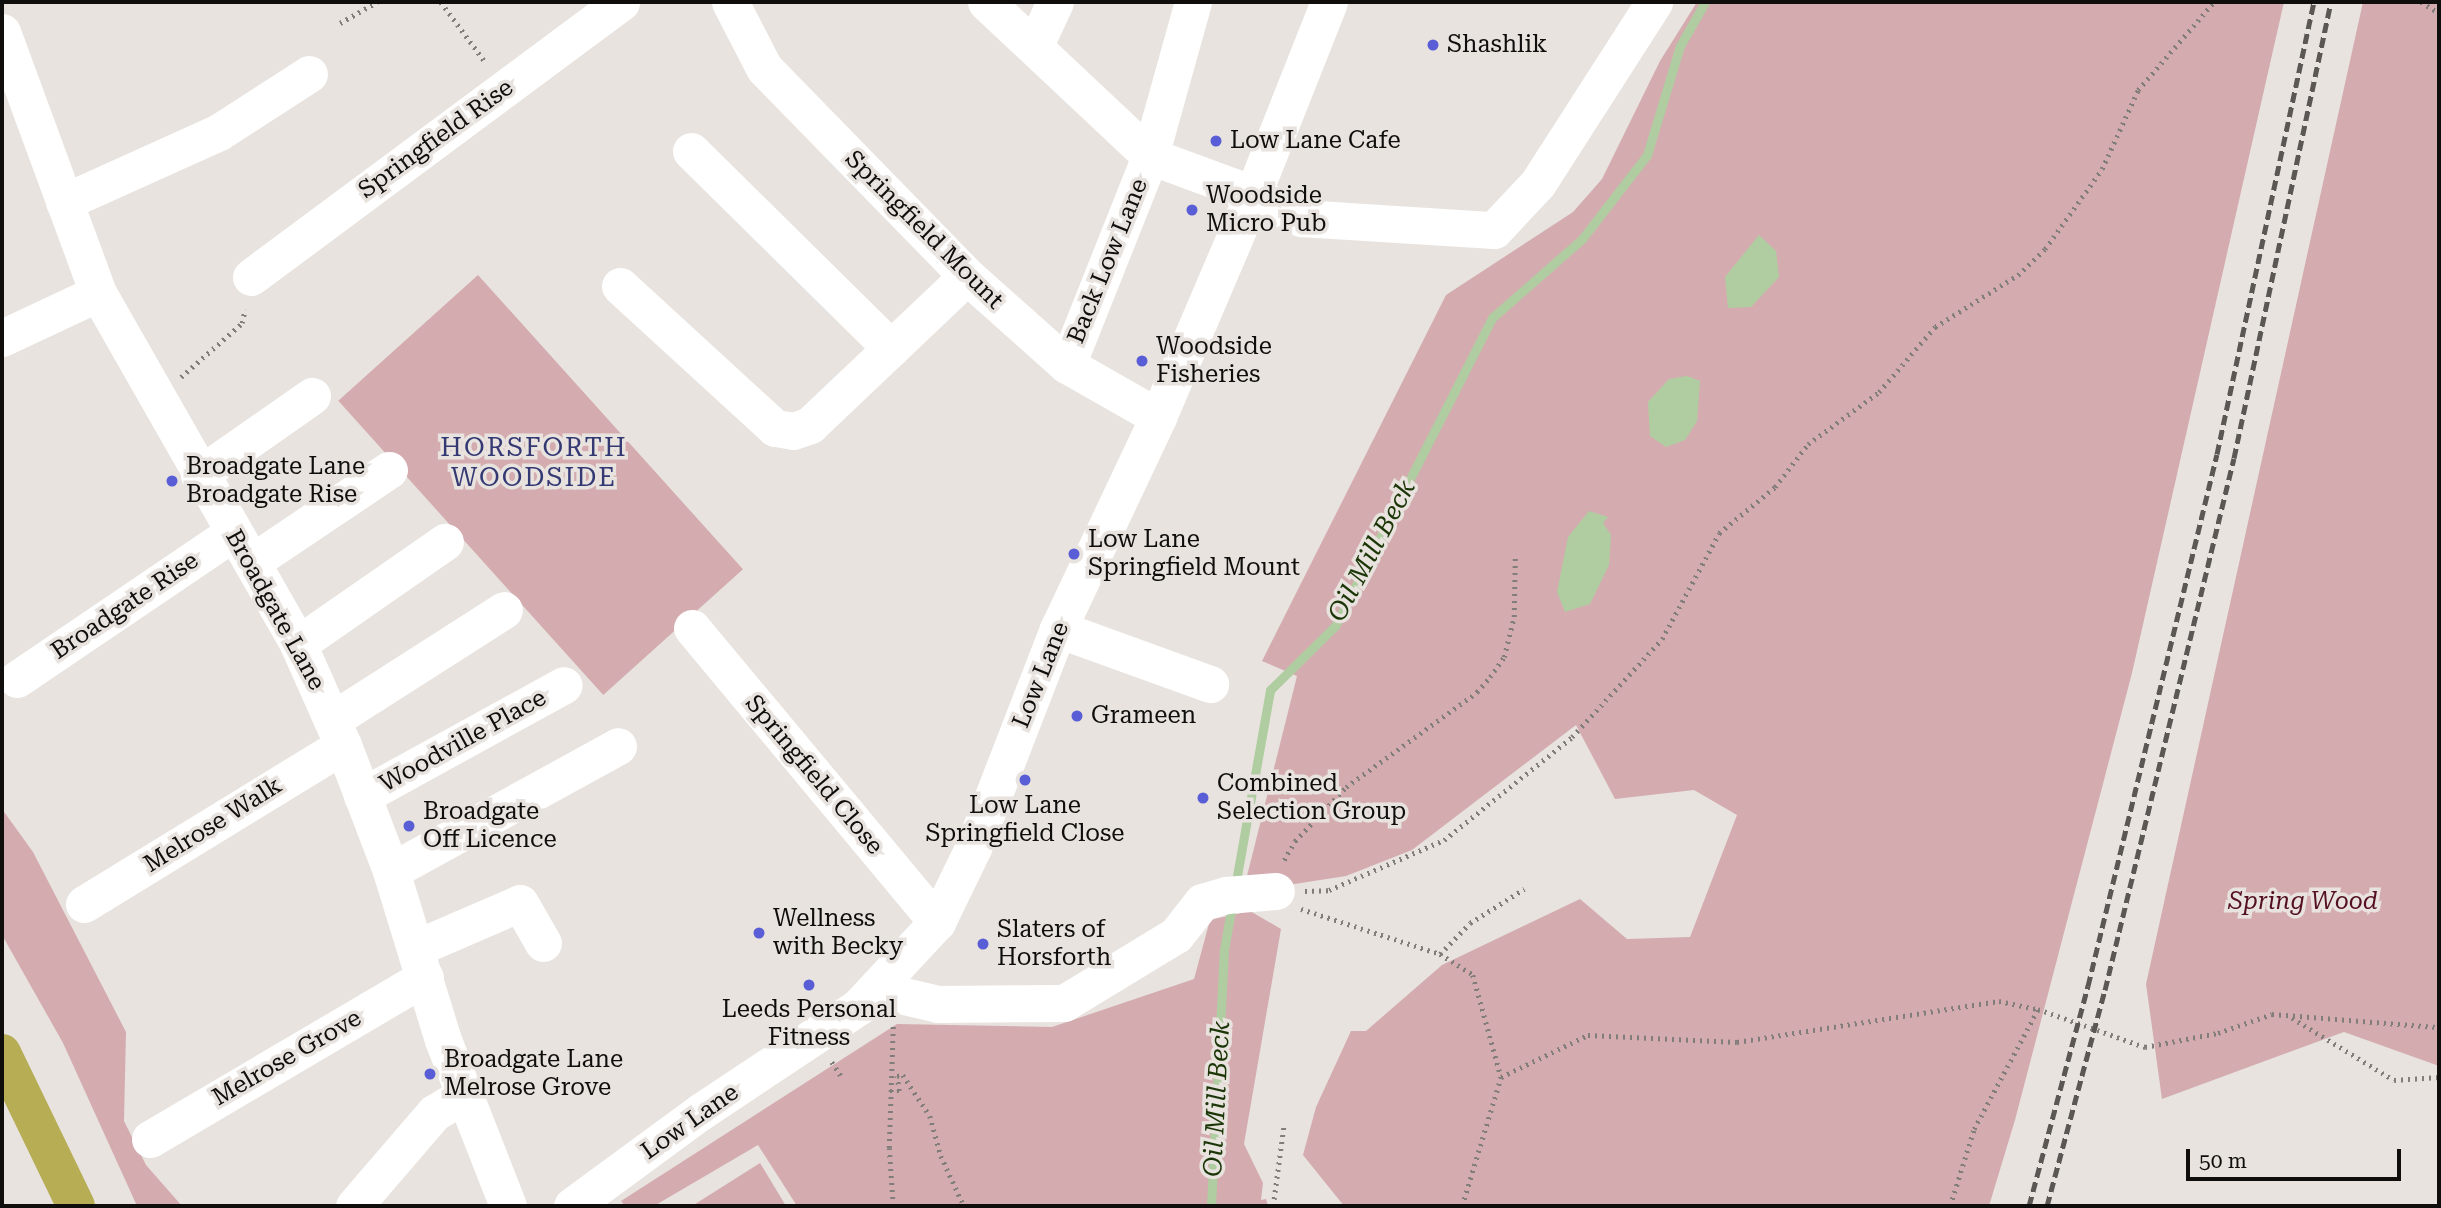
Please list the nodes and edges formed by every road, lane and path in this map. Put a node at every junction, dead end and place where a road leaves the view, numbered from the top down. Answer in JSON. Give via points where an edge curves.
{"nodes":[{"id":1,"x":377,"y":2,"type":"edge"},
{"id":2,"x":441,"y":2,"type":"edge"},
{"id":3,"x":621,"y":2,"type":"edge"},
{"id":4,"x":730,"y":2,"type":"edge"},
{"id":5,"x":986,"y":2,"type":"edge"},
{"id":6,"x":1055,"y":2,"type":"edge"},
{"id":7,"x":1329,"y":2,"type":"edge"},
{"id":8,"x":1654,"y":2,"type":"edge"},
{"id":9,"x":2214,"y":2,"type":"edge"},
{"id":10,"x":2421,"y":2,"type":"edge"},
{"id":11,"x":1190,"y":3,"type":"edge"},
{"id":12,"x":2439,"y":13,"type":"edge"},
{"id":13,"x":340,"y":23,"type":"dead end"},
{"id":14,"x":2,"y":32,"type":"edge"},
{"id":15,"x":1035,"y":45,"type":"junction"},
{"id":16,"x":309,"y":74,"type":"dead end"},
{"id":17,"x":505,"y":90,"type":"junction"},
{"id":18,"x":691,"y":151,"type":"dead end"},
{"id":19,"x":1150,"y":156,"type":"junction"},
{"id":20,"x":1253,"y":194,"type":"junction"},
{"id":21,"x":64,"y":202,"type":"junction"},
{"id":22,"x":967,"y":276,"type":"junction"},
{"id":23,"x":251,"y":277,"type":"joint"},
{"id":24,"x":620,"y":286,"type":"dead end"},
{"id":25,"x":98,"y":293,"type":"junction"},
{"id":26,"x":2,"y":338,"type":"edge"},
{"id":27,"x":891,"y":348,"type":"junction"},
{"id":28,"x":1067,"y":365,"type":"junction"},
{"id":29,"x":312,"y":396,"type":"dead end"},
{"id":30,"x":157,"y":399,"type":"junction"},
{"id":31,"x":1158,"y":417,"type":"junction"},
{"id":32,"x":388,"y":470,"type":"dead end"},
{"id":33,"x":199,"y":475,"type":"junction"},
{"id":34,"x":445,"y":542,"type":"dead end"},
{"id":35,"x":243,"y":547,"type":"junction"},
{"id":36,"x":1515,"y":558,"type":"dead end"},
{"id":37,"x":504,"y":610,"type":"dead end"},
{"id":38,"x":692,"y":628,"type":"dead end"},
{"id":39,"x":1058,"y":629,"type":"junction"},
{"id":40,"x":298,"y":644,"type":"junction"},
{"id":41,"x":17,"y":679,"type":"dead end"},
{"id":42,"x":1210,"y":684,"type":"dead end"},
{"id":43,"x":564,"y":685,"type":"dead end"},
{"id":44,"x":338,"y":732,"type":"junction"},
{"id":45,"x":618,"y":746,"type":"dead end"},
{"id":46,"x":362,"y":796,"type":"junction"},
{"id":47,"x":391,"y":871,"type":"junction"},
{"id":48,"x":1524,"y":889,"type":"dead end"},
{"id":49,"x":1266,"y":891,"type":"junction"},
{"id":50,"x":83,"y":904,"type":"dead end"},
{"id":51,"x":937,"y":922,"type":"junction"},
{"id":52,"x":543,"y":943,"type":"dead end"},
{"id":53,"x":1440,"y":954,"type":"junction"},
{"id":54,"x":420,"y":963,"type":"junction"},
{"id":55,"x":886,"y":1002,"type":"junction"},
{"id":56,"x":2038,"y":1009,"type":"junction"},
{"id":57,"x":2288,"y":1016,"type":"junction"},
{"id":58,"x":2439,"y":1027,"type":"edge"},
{"id":59,"x":2,"y":1053,"type":"edge"},
{"id":60,"x":1501,"y":1077,"type":"junction"},
{"id":61,"x":2439,"y":1077,"type":"edge"},
{"id":62,"x":890,"y":1091,"type":"junction"},
{"id":63,"x":464,"y":1095,"type":"junction"},
{"id":64,"x":1284,"y":1124,"type":"dead end"},
{"id":65,"x":150,"y":1139,"type":"dead end"},
{"id":66,"x":76,"y":1206,"type":"edge"},
{"id":67,"x":354,"y":1206,"type":"edge"},
{"id":68,"x":508,"y":1206,"type":"edge"},
{"id":69,"x":572,"y":1206,"type":"edge"},
{"id":70,"x":892,"y":1206,"type":"edge"},
{"id":71,"x":964,"y":1206,"type":"edge"},
{"id":72,"x":1273,"y":1206,"type":"edge"},
{"id":73,"x":1462,"y":1206,"type":"edge"},
{"id":74,"x":1950,"y":1206,"type":"edge"}],
"edges":[{"from":1,"to":13,"type":"path"},
{"from":2,"to":17,"type":"path"},
{"from":3,"to":17,"type":"street","name":"Springfield Rise"},
{"from":4,"to":22,"type":"street","name":"Springfield Mount","via":[[764,68]]},
{"from":5,"to":15,"type":"street"},
{"from":6,"to":15,"type":"street"},
{"from":7,"to":20,"type":"street","name":"Low Lane"},
{"from":8,"to":20,"type":"street","via":[[1538,183],[1494,230],[1301,218]]},
{"from":9,"to":49,"type":"path","via":[[2138,90],[2102,169],[2045,249],[2018,275],[1935,327],[1879,391],[1808,444],[1775,487],[1719,533],[1662,639],[1572,737],[1444,840],[1329,890]]},
{"from":10,"to":12,"type":"path"},
{"from":11,"to":19,"type":"street","name":"Back Low Lane"},
{"from":14,"to":21,"type":"street","name":"Broadgate Lane"},
{"from":15,"to":19,"type":"street"},
{"from":16,"to":21,"type":"street","via":[[219,132]]},
{"from":17,"to":23,"type":"street","name":"Springfield Rise"},
{"from":18,"to":27,"type":"street"},
{"from":19,"to":20,"type":"street"},
{"from":19,"to":28,"type":"street","name":"Back Low Lane"},
{"from":20,"to":31,"type":"street","name":"Low Lane"},
{"from":21,"to":25,"type":"street","name":"Broadgate Lane"},
{"from":22,"to":27,"type":"street"},
{"from":22,"to":28,"type":"street","name":"Springfield Mount"},
{"from":23,"to":30,"type":"path","via":[[242,323]]},
{"from":24,"to":27,"type":"street","via":[[775,428],[793,431],[810,425]]},
{"from":25,"to":26,"type":"street"},
{"from":25,"to":30,"type":"street","name":"Broadgate Lane"},
{"from":28,"to":31,"type":"street","name":"Springfield Mount"},
{"from":29,"to":33,"type":"street"},
{"from":30,"to":33,"type":"street","name":"Broadgate Lane"},
{"from":31,"to":39,"type":"street","name":"Low Lane"},
{"from":32,"to":35,"type":"street","name":"Broadgate Rise"},
{"from":33,"to":35,"type":"street","name":"Broadgate Lane"},
{"from":34,"to":40,"type":"street"},
{"from":35,"to":40,"type":"street","name":"Broadgate Lane"},
{"from":35,"to":41,"type":"street","name":"Broadgate Rise"},
{"from":36,"to":49,"type":"path","via":[[1514,617],[1504,657],[1490,677],[1477,692],[1346,787],[1295,841]]},
{"from":37,"to":44,"type":"street","name":"Melrose Walk"},
{"from":38,"to":51,"type":"street","name":"Springfield Close"},
{"from":39,"to":42,"type":"street"},
{"from":39,"to":51,"type":"street","name":"Low Lane","via":[[972,848]]},
{"from":40,"to":44,"type":"street","name":"Broadgate Lane"},
{"from":43,"to":46,"type":"street","name":"Woodville Place"},
{"from":44,"to":46,"type":"street","name":"Broadgate Lane"},
{"from":44,"to":50,"type":"street","name":"Melrose Walk"},
{"from":45,"to":47,"type":"street"},
{"from":46,"to":47,"type":"street","name":"Broadgate Lane"},
{"from":47,"to":54,"type":"street","name":"Broadgate Lane"},
{"from":48,"to":53,"type":"path","via":[[1470,923]]},
{"from":49,"to":53,"type":"path","via":[[1307,914],[1364,927]]},
{"from":49,"to":55,"type":"street","via":[[1202,902],[1176,935],[1064,1003]]},
{"from":51,"to":55,"type":"street","name":"Low Lane"},
{"from":52,"to":54,"type":"street","name":"Melrose Grove","via":[[520,903]]},
{"from":53,"to":60,"type":"path","via":[[1473,975]]},
{"from":54,"to":63,"type":"street","name":"Broadgate Lane"},
{"from":54,"to":65,"type":"street","name":"Melrose Grove"},
{"from":55,"to":62,"type":"path"},
{"from":55,"to":69,"type":"street","name":"Low Lane","via":[[817,1038],[700,1112]]},
{"from":56,"to":57,"type":"path","via":[[2146,1048],[2218,1033],[2272,1014]]},
{"from":56,"to":60,"type":"path","via":[[2000,1001],[1737,1042],[1588,1035]]},
{"from":56,"to":74,"type":"path","via":[[1974,1129]]},
{"from":57,"to":58,"type":"path"},
{"from":57,"to":61,"type":"path","via":[[2394,1080]]},
{"from":59,"to":66,"type":"highway"},
{"from":60,"to":73,"type":"path"},
{"from":62,"to":70,"type":"path"},
{"from":62,"to":71,"type":"path","via":[[900,1091],[898,1076],[902,1075],[930,1116],[941,1156]]},
{"from":63,"to":67,"type":"street","via":[[434,1114]]},
{"from":63,"to":68,"type":"street","name":"Broadgate Lane"},
{"from":64,"to":72,"type":"path"}]}
